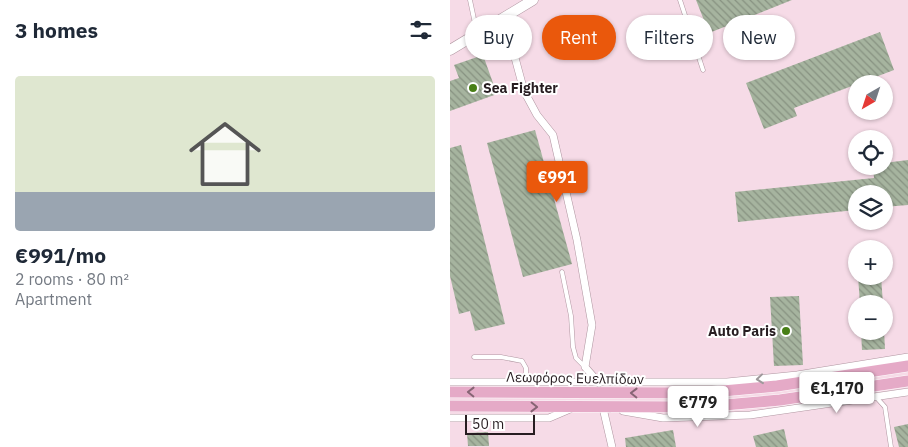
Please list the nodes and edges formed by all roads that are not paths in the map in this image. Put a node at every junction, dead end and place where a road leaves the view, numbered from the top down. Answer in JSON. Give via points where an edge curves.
{"nodes":[{"id":1,"x":470,"y":0,"type":"edge"},
{"id":2,"x":533,"y":0,"type":"edge"},
{"id":3,"x":680,"y":0,"type":"edge"},
{"id":4,"x":473,"y":15,"type":"edge"},
{"id":5,"x":507,"y":15,"type":"edge"},
{"id":6,"x":465,"y":41,"type":"edge"},
{"id":7,"x":450,"y":50,"type":"edge"},
{"id":8,"x":516,"y":60,"type":"edge"},
{"id":9,"x":703,"y":70,"type":"dead end"},
{"id":10,"x":562,"y":272,"type":"dead end"},
{"id":11,"x":474,"y":357,"type":"dead end"},
{"id":12,"x":908,"y":357,"type":"edge"},
{"id":13,"x":908,"y":366,"type":"edge"},
{"id":14,"x":585,"y":367,"type":"junction"},
{"id":15,"x":843,"y":371,"type":"junction"},
{"id":16,"x":908,"y":381,"type":"edge"},
{"id":17,"x":450,"y":382,"type":"edge"},
{"id":18,"x":526,"y":383,"type":"junction"},
{"id":19,"x":599,"y":383,"type":"junction"},
{"id":20,"x":875,"y":391,"type":"junction"},
{"id":21,"x":450,"y":392,"type":"edge"},
{"id":22,"x":908,"y":392,"type":"edge"},
{"id":23,"x":450,"y":406,"type":"edge"},
{"id":24,"x":574,"y":408,"type":"junction"},
{"id":25,"x":604,"y":408,"type":"junction"},
{"id":26,"x":450,"y":418,"type":"edge"},
{"id":27,"x":612,"y":447,"type":"edge"},
{"id":28,"x":891,"y":447,"type":"edge"}],
"edges":[{"from":1,"to":4,"type":"lane"},
{"from":2,"to":5,"type":"street"},
{"from":3,"to":9,"type":"lane"},
{"from":6,"to":7,"type":"street"},
{"from":8,"to":14,"type":"street","via":[[524,91],[553,135],[577,240],[592,325]]},
{"from":10,"to":14,"type":"lane","via":[[571,316],[573,347],[576,358]]},
{"from":11,"to":18,"type":"lane","via":[[522,361],[526,368]]},
{"from":12,"to":15,"type":"street"},
{"from":13,"to":15,"type":"main road","name":"Λεωφόρος Ευελπίδων"},
{"from":14,"to":19,"type":"street"},
{"from":15,"to":19,"type":"street","one_way":true,"via":[[727,382]]},
{"from":15,"to":21,"type":"main road","name":"Λεωφόρος Ευελπίδων","one_way":true,"via":[[777,386],[702,393]]},
{"from":16,"to":20,"type":"main road","name":"Λεωφόρος Ευελπίδων"},
{"from":17,"to":18,"type":"street"},
{"from":18,"to":19,"type":"street"},
{"from":20,"to":22,"type":"street"},
{"from":20,"to":25,"type":"main road","name":"Λεωφόρος Ευελπίδων","via":[[702,407]]},
{"from":20,"to":28,"type":"lane","via":[[884,408]]},
{"from":23,"to":24,"type":"main road","name":"Λεωφόρος Ευελπίδων","one_way":true},
{"from":24,"to":25,"type":"main road","name":"Λεωφόρος Ευελπίδων"},
{"from":24,"to":26,"type":"street","via":[[549,418]]},
{"from":25,"to":27,"type":"street"}]}
